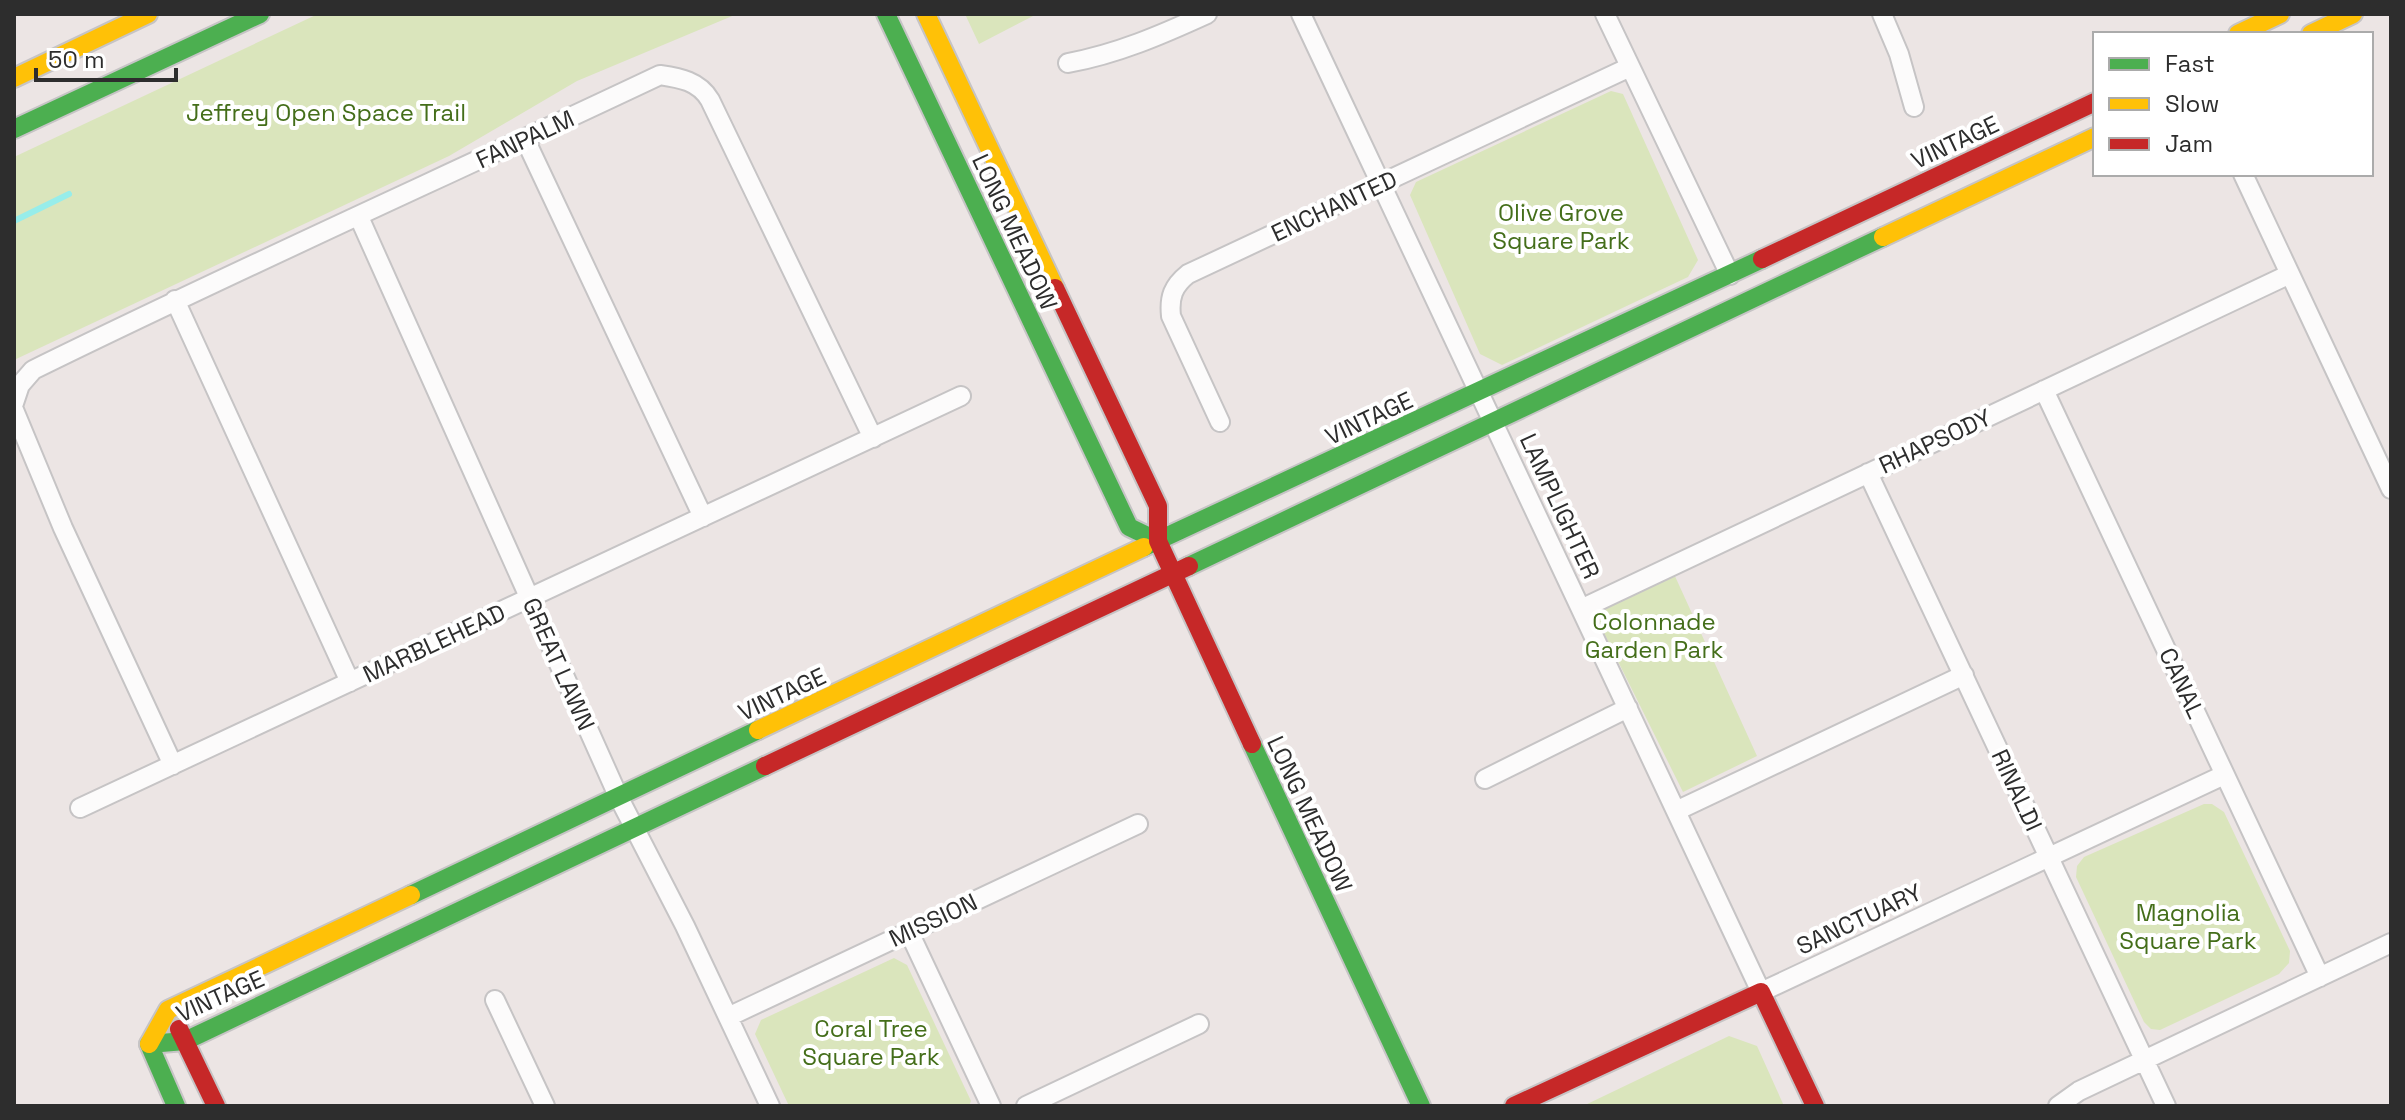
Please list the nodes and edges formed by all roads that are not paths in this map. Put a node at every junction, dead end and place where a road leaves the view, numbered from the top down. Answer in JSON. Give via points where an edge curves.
{"nodes":[{"id":1,"x":148,"y":14,"type":"edge"},
{"id":2,"x":260,"y":14,"type":"edge"},
{"id":3,"x":886,"y":14,"type":"edge"},
{"id":4,"x":926,"y":14,"type":"edge"},
{"id":5,"x":1207,"y":14,"type":"edge"},
{"id":6,"x":1301,"y":14,"type":"edge"},
{"id":7,"x":1605,"y":14,"type":"edge"},
{"id":8,"x":1882,"y":14,"type":"edge"},
{"id":9,"x":2280,"y":14,"type":"edge"},
{"id":10,"x":2353,"y":14,"type":"edge"},
{"id":11,"x":2242,"y":32,"type":"edge"},
{"id":12,"x":2315,"y":32,"type":"edge"},
{"id":13,"x":1068,"y":63,"type":"dead end"},
{"id":14,"x":1630,"y":67,"type":"junction"},
{"id":15,"x":14,"y":78,"type":"edge"},
{"id":16,"x":2093,"y":103,"type":"edge"},
{"id":17,"x":1914,"y":107,"type":"dead end"},
{"id":18,"x":14,"y":129,"type":"edge"},
{"id":19,"x":2093,"y":138,"type":"edge"},
{"id":20,"x":525,"y":139,"type":"junction"},
{"id":21,"x":2244,"y":176,"type":"edge"},
{"id":22,"x":1381,"y":184,"type":"junction"},
{"id":23,"x":359,"y":217,"type":"junction"},
{"id":24,"x":2290,"y":274,"type":"junction"},
{"id":25,"x":1730,"y":275,"type":"junction"},
{"id":26,"x":175,"y":300,"type":"junction"},
{"id":27,"x":2044,"y":390,"type":"junction"},
{"id":28,"x":1480,"y":392,"type":"junction"},
{"id":29,"x":961,"y":396,"type":"dead end"},
{"id":30,"x":14,"y":403,"type":"edge"},
{"id":31,"x":14,"y":410,"type":"edge"},
{"id":32,"x":1220,"y":422,"type":"dead end"},
{"id":33,"x":1495,"y":423,"type":"junction"},
{"id":34,"x":873,"y":438,"type":"junction"},
{"id":35,"x":1868,"y":473,"type":"junction"},
{"id":36,"x":2391,"y":489,"type":"edge"},
{"id":37,"x":703,"y":517,"type":"junction"},
{"id":38,"x":1158,"y":541,"type":"junction"},
{"id":39,"x":1173,"y":574,"type":"junction"},
{"id":40,"x":530,"y":599,"type":"junction"},
{"id":41,"x":1581,"y":609,"type":"junction"},
{"id":42,"x":1964,"y":675,"type":"junction"},
{"id":43,"x":350,"y":682,"type":"junction"},
{"id":44,"x":1628,"y":708,"type":"junction"},
{"id":45,"x":173,"y":765,"type":"junction"},
{"id":46,"x":2224,"y":775,"type":"junction"},
{"id":47,"x":1485,"y":779,"type":"dead end"},
{"id":48,"x":619,"y":798,"type":"junction"},
{"id":49,"x":80,"y":808,"type":"dead end"},
{"id":50,"x":1676,"y":811,"type":"junction"},
{"id":51,"x":1138,"y":824,"type":"dead end"},
{"id":52,"x":634,"y":830,"type":"junction"},
{"id":53,"x":2048,"y":857,"type":"junction"},
{"id":54,"x":909,"y":932,"type":"junction"},
{"id":55,"x":2391,"y":943,"type":"edge"},
{"id":56,"x":2320,"y":977,"type":"junction"},
{"id":57,"x":1761,"y":992,"type":"junction"},
{"id":58,"x":495,"y":1000,"type":"dead end"},
{"id":59,"x":168,"y":1010,"type":"junction"},
{"id":60,"x":728,"y":1017,"type":"junction"},
{"id":61,"x":1199,"y":1024,"type":"dead end"},
{"id":62,"x":185,"y":1041,"type":"junction"},
{"id":63,"x":149,"y":1044,"type":"junction"},
{"id":64,"x":2144,"y":1060,"type":"junction"},
{"id":65,"x":176,"y":1106,"type":"edge"},
{"id":66,"x":216,"y":1106,"type":"edge"},
{"id":67,"x":545,"y":1106,"type":"edge"},
{"id":68,"x":770,"y":1106,"type":"edge"},
{"id":69,"x":991,"y":1106,"type":"edge"},
{"id":70,"x":1026,"y":1106,"type":"edge"},
{"id":71,"x":1421,"y":1106,"type":"edge"},
{"id":72,"x":1514,"y":1106,"type":"edge"},
{"id":73,"x":1815,"y":1106,"type":"edge"},
{"id":74,"x":2058,"y":1106,"type":"edge"},
{"id":75,"x":2166,"y":1106,"type":"edge"}],
"edges":[{"from":1,"to":15,"type":"street"},
{"from":2,"to":18,"type":"street"},
{"from":3,"to":38,"type":"street","name":"LONG MEADOW","via":[[1129,527]]},
{"from":4,"to":38,"type":"street","name":"LONG MEADOW","via":[[1158,506]]},
{"from":5,"to":13,"type":"street","via":[[1137,46]]},
{"from":6,"to":22,"type":"street","name":"LAMPLIGHTER"},
{"from":7,"to":14,"type":"street"},
{"from":8,"to":17,"type":"street"},
{"from":9,"to":11,"type":"street"},
{"from":10,"to":12,"type":"street"},
{"from":14,"to":22,"type":"street","name":"ENCHANTED"},
{"from":14,"to":25,"type":"street"},
{"from":16,"to":25,"type":"street","name":"VINTAGE"},
{"from":19,"to":33,"type":"street","name":"VINTAGE"},
{"from":20,"to":23,"type":"street","name":"FANPALM"},
{"from":20,"to":34,"type":"street","name":"FANPALM","via":[[660,75],[686,78],[707,94]]},
{"from":20,"to":37,"type":"street"},
{"from":21,"to":24,"type":"street"},
{"from":22,"to":28,"type":"street","name":"LAMPLIGHTER"},
{"from":22,"to":32,"type":"street","name":"ENCHANTED","via":[[1188,274],[1172,291],[1171,316]]},
{"from":23,"to":26,"type":"street","name":"FANPALM"},
{"from":23,"to":40,"type":"street","name":"GREAT LAWN"},
{"from":24,"to":27,"type":"street","name":"RHAPSODY"},
{"from":24,"to":36,"type":"street"},
{"from":25,"to":28,"type":"street","name":"VINTAGE"},
{"from":26,"to":30,"type":"street","name":"FANPALM","via":[[33,370]]},
{"from":26,"to":43,"type":"street"},
{"from":27,"to":35,"type":"street","name":"RHAPSODY"},
{"from":27,"to":46,"type":"street","name":"CANAL"},
{"from":28,"to":33,"type":"street","name":"LAMPLIGHTER"},
{"from":28,"to":38,"type":"street","name":"VINTAGE"},
{"from":29,"to":34,"type":"street","name":"MARBLEHEAD"},
{"from":31,"to":45,"type":"street"},
{"from":33,"to":39,"type":"street","name":"VINTAGE"},
{"from":33,"to":41,"type":"street","name":"LAMPLIGHTER"},
{"from":34,"to":37,"type":"street","name":"MARBLEHEAD"},
{"from":35,"to":41,"type":"street","name":"RHAPSODY"},
{"from":35,"to":42,"type":"street","name":"RINALDI"},
{"from":37,"to":40,"type":"street","name":"MARBLEHEAD"},
{"from":38,"to":39,"type":"street","name":"LONG MEADOW"},
{"from":38,"to":48,"type":"street","name":"VINTAGE"},
{"from":39,"to":52,"type":"street","name":"VINTAGE"},
{"from":39,"to":71,"type":"street","name":"LONG MEADOW"},
{"from":40,"to":43,"type":"street","name":"MARBLEHEAD"},
{"from":40,"to":48,"type":"street","name":"GREAT LAWN"},
{"from":41,"to":44,"type":"street","name":"LAMPLIGHTER"},
{"from":42,"to":50,"type":"street"},
{"from":42,"to":53,"type":"street","name":"RINALDI"},
{"from":43,"to":45,"type":"street","name":"MARBLEHEAD"},
{"from":44,"to":47,"type":"street"},
{"from":44,"to":50,"type":"street","name":"LAMPLIGHTER"},
{"from":45,"to":49,"type":"street","name":"MARBLEHEAD"},
{"from":46,"to":53,"type":"street","name":"SANCTUARY"},
{"from":46,"to":56,"type":"street","name":"CANAL"},
{"from":48,"to":52,"type":"street","name":"GREAT LAWN"},
{"from":48,"to":59,"type":"street","name":"VINTAGE"},
{"from":50,"to":57,"type":"street","name":"LAMPLIGHTER"},
{"from":51,"to":54,"type":"street","name":"MISSION"},
{"from":52,"to":60,"type":"street","name":"GREAT LAWN"},
{"from":52,"to":62,"type":"street","name":"VINTAGE"},
{"from":53,"to":57,"type":"street","name":"SANCTUARY"},
{"from":53,"to":64,"type":"street","name":"RINALDI"},
{"from":54,"to":60,"type":"street","name":"MISSION"},
{"from":54,"to":69,"type":"street"},
{"from":55,"to":56,"type":"street"},
{"from":56,"to":64,"type":"street"},
{"from":57,"to":72,"type":"street","name":"SANCTUARY"},
{"from":57,"to":73,"type":"street","name":"LAMPLIGHTER"},
{"from":58,"to":67,"type":"street"},
{"from":59,"to":62,"type":"street"},
{"from":59,"to":63,"type":"street","name":"VINTAGE"},
{"from":60,"to":68,"type":"street","name":"GREAT LAWN"},
{"from":61,"to":70,"type":"street"},
{"from":62,"to":63,"type":"street","name":"VINTAGE"},
{"from":62,"to":66,"type":"street"},
{"from":63,"to":65,"type":"street"},
{"from":64,"to":74,"type":"street"},
{"from":64,"to":75,"type":"street","name":"RINALDI"}]}
